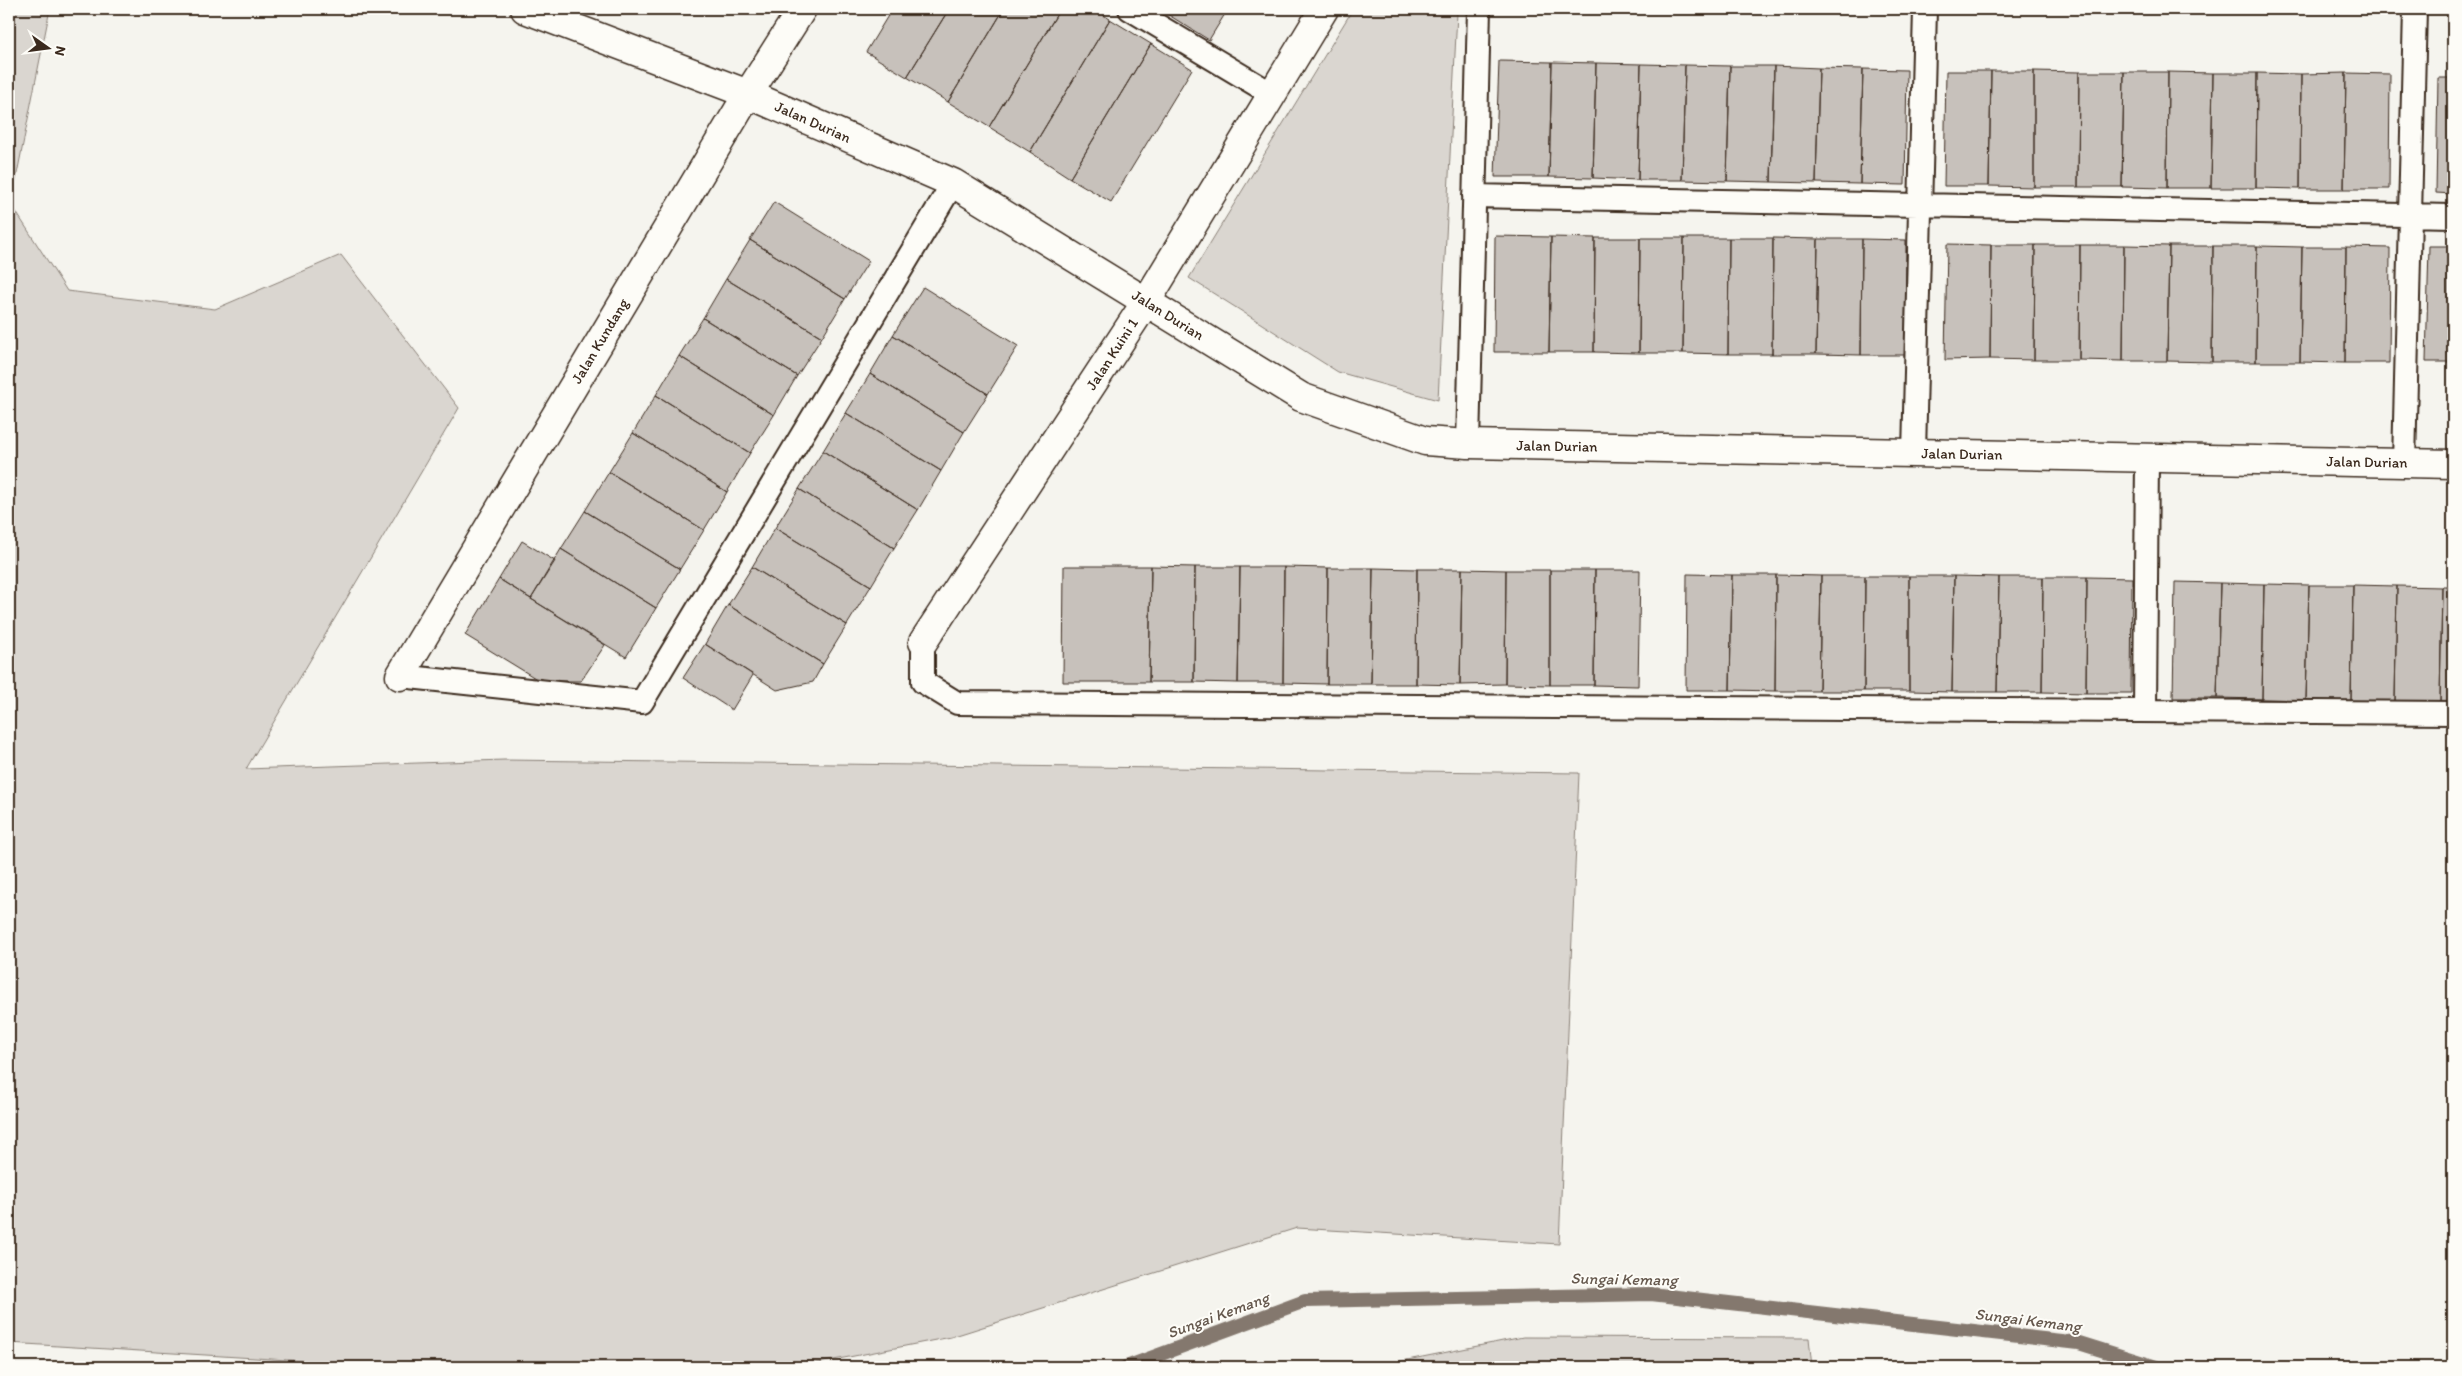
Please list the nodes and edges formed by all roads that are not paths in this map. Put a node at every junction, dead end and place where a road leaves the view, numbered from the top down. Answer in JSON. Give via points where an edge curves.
{"nodes":[{"id":1,"x":526,"y":9,"type":"edge"},
{"id":2,"x":802,"y":9,"type":"edge"},
{"id":3,"x":1130,"y":9,"type":"edge"},
{"id":4,"x":1324,"y":9,"type":"edge"},
{"id":5,"x":1479,"y":9,"type":"edge"},
{"id":6,"x":1925,"y":9,"type":"edge"},
{"id":7,"x":2414,"y":9,"type":"edge"},
{"id":8,"x":748,"y":94,"type":"junction"},
{"id":9,"x":1272,"y":94,"type":"junction"},
{"id":10,"x":953,"y":183,"type":"junction"},
{"id":11,"x":1474,"y":196,"type":"junction"},
{"id":12,"x":1921,"y":205,"type":"junction"},
{"id":13,"x":2410,"y":215,"type":"junction"},
{"id":14,"x":2453,"y":216,"type":"edge"},
{"id":15,"x":1146,"y":302,"type":"junction"},
{"id":16,"x":1468,"y":444,"type":"junction"},
{"id":17,"x":1914,"y":453,"type":"junction"},
{"id":18,"x":2147,"y":457,"type":"junction"},
{"id":19,"x":2404,"y":464,"type":"junction"},
{"id":20,"x":2453,"y":464,"type":"edge"},
{"id":21,"x":924,"y":642,"type":"joint"},
{"id":22,"x":400,"y":676,"type":"joint"},
{"id":23,"x":2145,"y":711,"type":"junction"},
{"id":24,"x":2453,"y":713,"type":"edge"}],
"edges":[{"from":1,"to":8,"type":"street","name":"Jalan Durian"},
{"from":2,"to":8,"type":"street","name":"Jalan Kundang"},
{"from":3,"to":9,"type":"lane"},
{"from":4,"to":9,"type":"street","name":"Jalan Kuini 1"},
{"from":5,"to":11,"type":"lane"},
{"from":6,"to":12,"type":"lane"},
{"from":7,"to":13,"type":"lane"},
{"from":8,"to":10,"type":"street","name":"Jalan Durian"},
{"from":8,"to":22,"type":"street","name":"Jalan Kundang"},
{"from":9,"to":15,"type":"street","name":"Jalan Kuini 1"},
{"from":10,"to":15,"type":"street","name":"Jalan Durian"},
{"from":10,"to":22,"type":"lane","via":[[642,702]]},
{"from":11,"to":12,"type":"lane"},
{"from":11,"to":16,"type":"lane"},
{"from":12,"to":13,"type":"lane"},
{"from":12,"to":17,"type":"lane"},
{"from":13,"to":14,"type":"lane"},
{"from":13,"to":19,"type":"lane"},
{"from":15,"to":16,"type":"street","name":"Jalan Durian","via":[[1301,397],[1425,441]]},
{"from":15,"to":21,"type":"street","name":"Jalan Kuini 1"},
{"from":16,"to":17,"type":"street","name":"Jalan Durian"},
{"from":17,"to":18,"type":"street","name":"Jalan Durian"},
{"from":18,"to":19,"type":"street","name":"Jalan Durian"},
{"from":18,"to":23,"type":"lane"},
{"from":19,"to":20,"type":"street","name":"Jalan Durian"},
{"from":21,"to":23,"type":"lane","via":[[923,682],[957,703]]},
{"from":23,"to":24,"type":"lane"}]}
